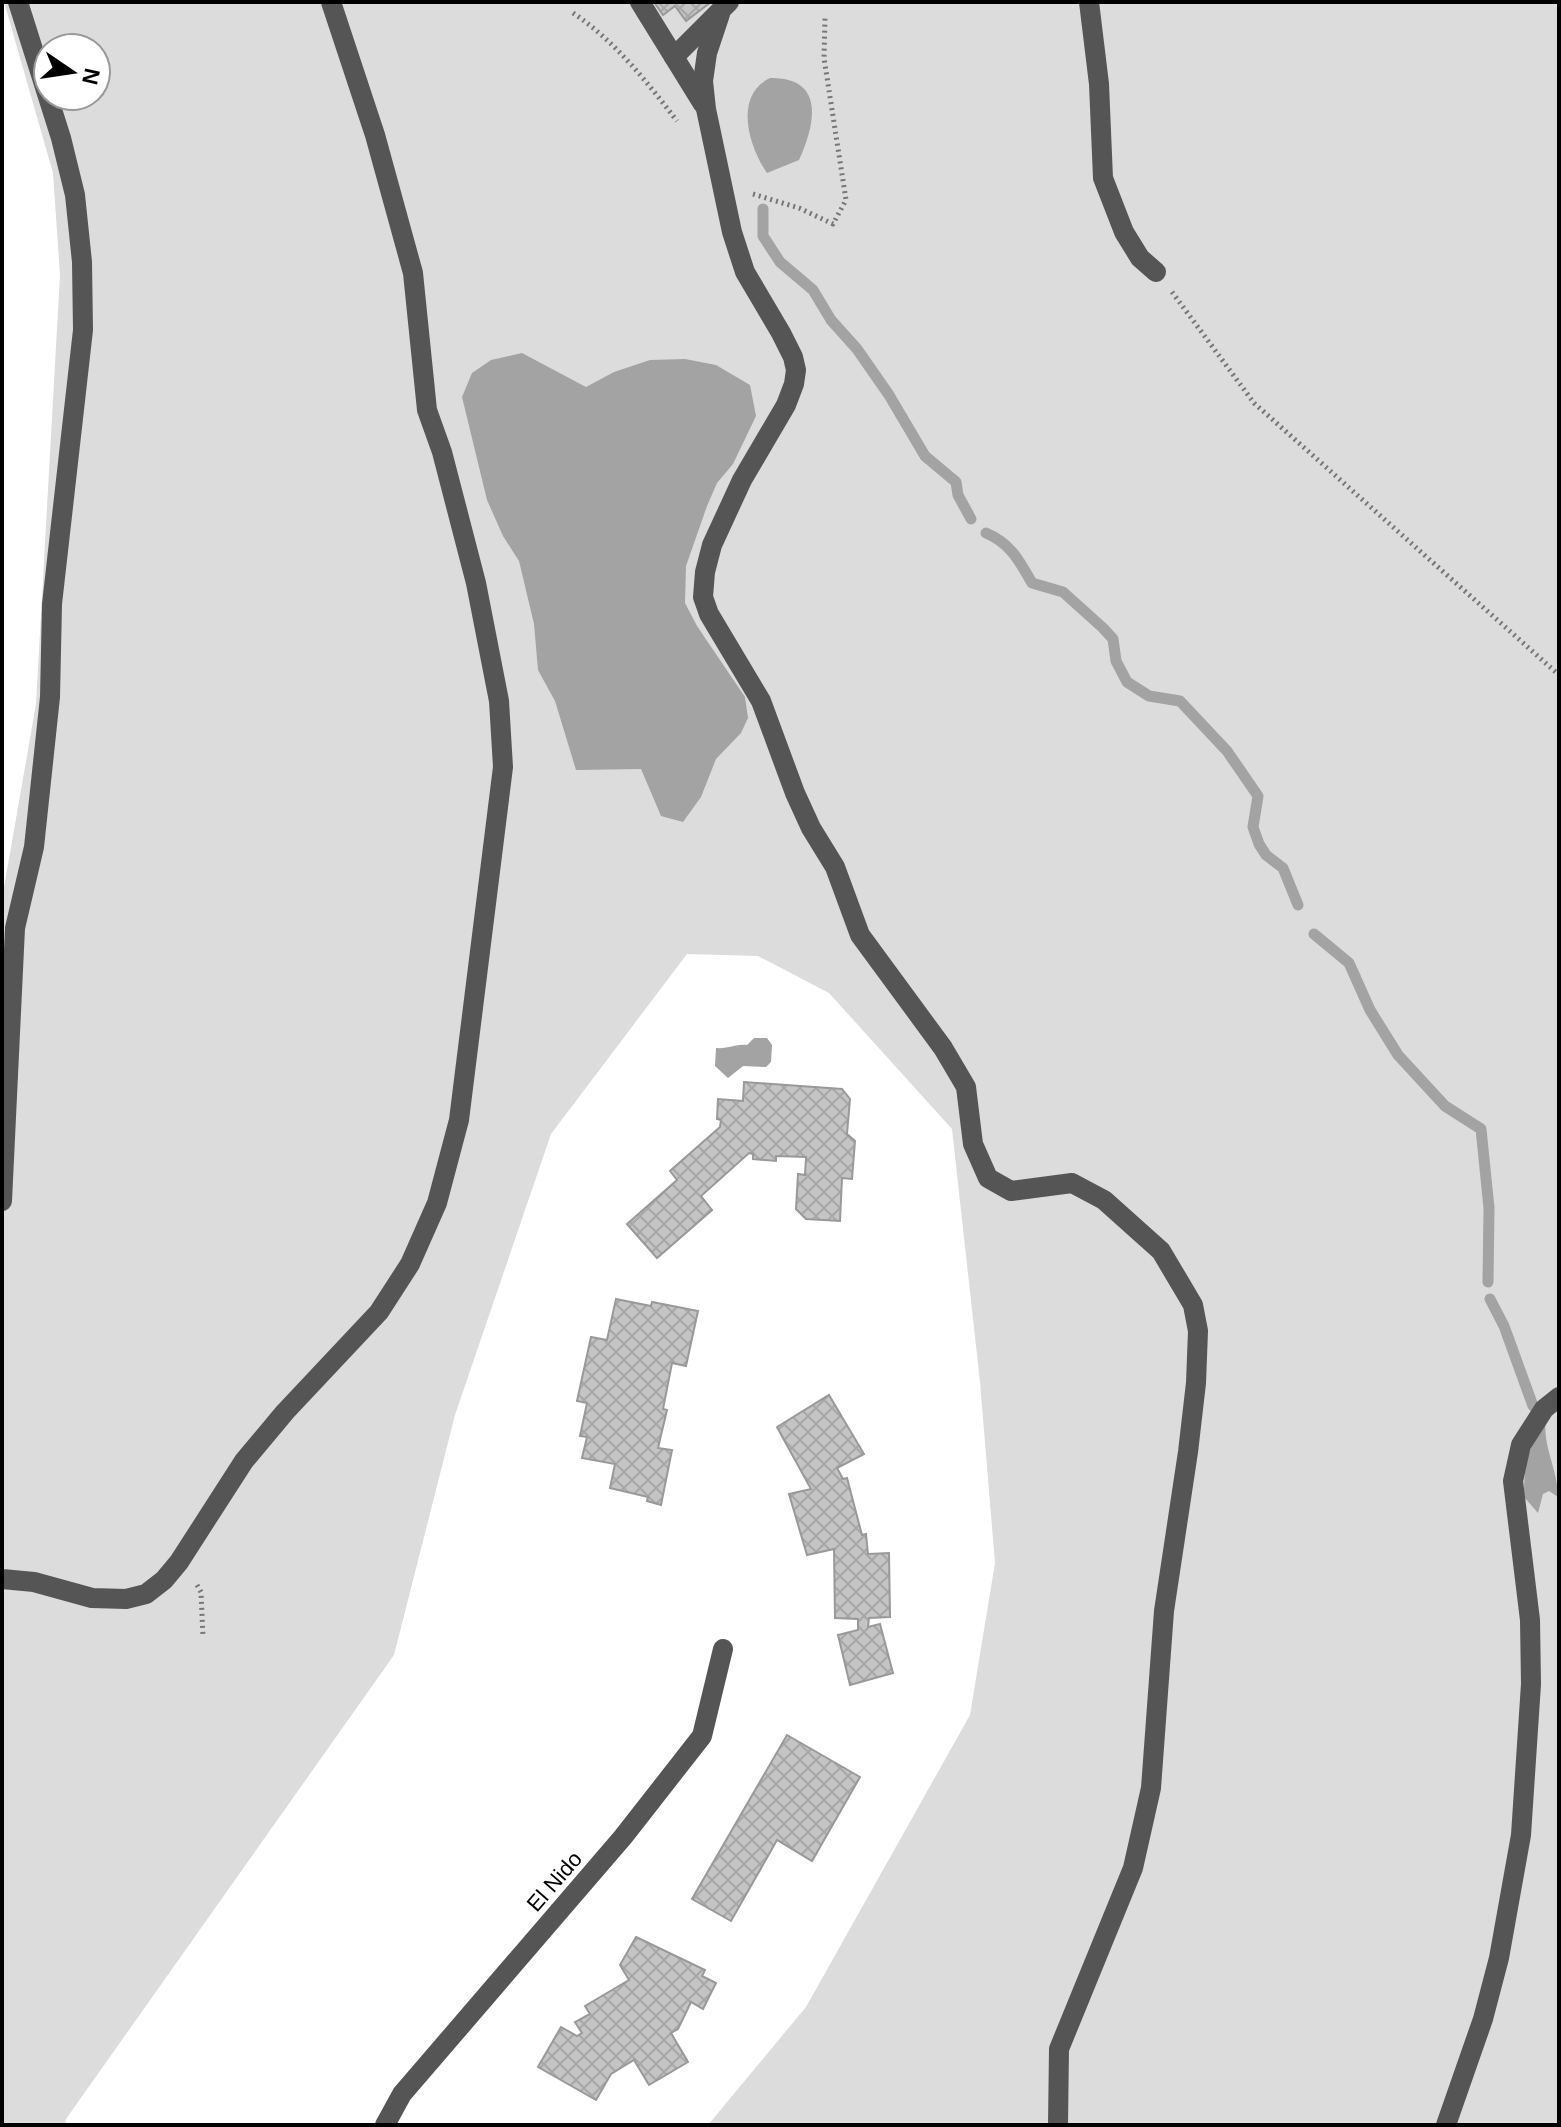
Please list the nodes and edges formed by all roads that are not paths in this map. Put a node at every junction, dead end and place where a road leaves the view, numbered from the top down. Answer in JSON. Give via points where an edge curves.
{"nodes":[{"id":1,"x":18,"y":2,"type":"edge"},
{"id":2,"x":331,"y":2,"type":"edge"},
{"id":3,"x":640,"y":2,"type":"edge"},
{"id":4,"x":1089,"y":2,"type":"edge"},
{"id":5,"x":724,"y":8,"type":"edge"},
{"id":6,"x":674,"y":57,"type":"junction"},
{"id":7,"x":706,"y":109,"type":"junction"},
{"id":8,"x":1156,"y":272,"type":"road end"},
{"id":9,"x":9,"y":927,"type":"edge"},
{"id":10,"x":2,"y":1201,"type":"edge"},
{"id":11,"x":1559,"y":1397,"type":"edge"},
{"id":12,"x":2,"y":1579,"type":"edge"},
{"id":13,"x":723,"y":1649,"type":"dead end"},
{"id":14,"x":385,"y":2125,"type":"edge"},
{"id":15,"x":1058,"y":2125,"type":"edge"},
{"id":16,"x":1446,"y":2125,"type":"edge"}],
"edges":[{"from":1,"to":9,"type":"street","via":[[75,195],[83,330],[52,604],[50,697],[34,847]]},
{"from":2,"to":12,"type":"street","via":[[413,273],[427,410],[476,583],[499,701],[503,767],[459,1120],[437,1203],[410,1264],[379,1312],[244,1461],[164,1580],[146,1594],[126,1599],[92,1598]]},
{"from":3,"to":6,"type":"street"},
{"from":4,"to":8,"type":"street","via":[[1103,178],[1124,232]]},
{"from":5,"to":6,"type":"street"},
{"from":5,"to":7,"type":"street","via":[[707,53]]},
{"from":6,"to":7,"type":"street"},
{"from":7,"to":15,"type":"street","via":[[745,272],[796,370],[786,405],[712,545],[703,597],[709,614],[761,701],[795,793],[835,867],[860,935],[966,1087],[973,1144],[988,1178],[1011,1191],[1072,1183],[1104,1200],[1161,1251],[1193,1305],[1198,1331],[1188,1452],[1164,1611],[1151,1788],[1133,1868],[1059,2049]]},
{"from":9,"to":10,"type":"street"},
{"from":11,"to":16,"type":"street","via":[[1544,1409],[1521,1445],[1513,1481],[1530,1620],[1521,1835],[1499,1958]]},
{"from":13,"to":14,"type":"street","name":"El Nido","via":[[702,1736],[623,1837],[402,2094]]}]}
